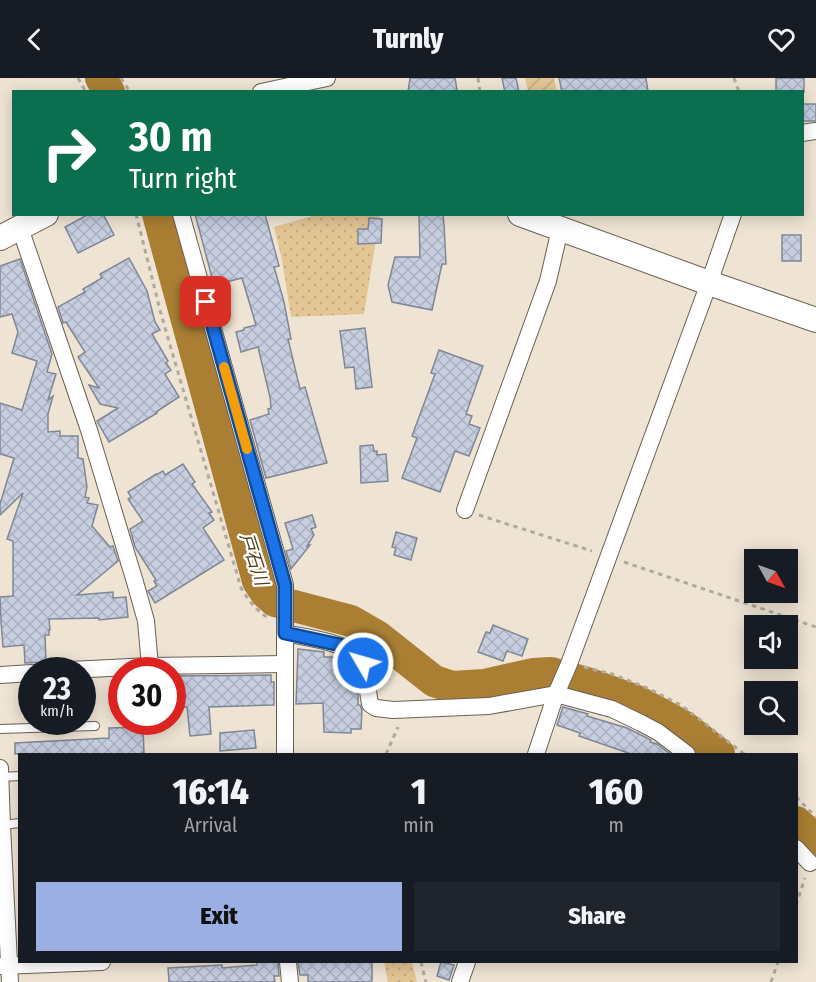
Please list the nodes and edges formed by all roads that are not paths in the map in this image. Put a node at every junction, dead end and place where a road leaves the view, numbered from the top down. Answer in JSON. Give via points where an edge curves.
{"nodes":[{"id":1,"x":327,"y":78,"type":"edge"},
{"id":2,"x":270,"y":90,"type":"edge"},
{"id":3,"x":42,"y":216,"type":"edge"},
{"id":4,"x":182,"y":216,"type":"edge"},
{"id":5,"x":525,"y":216,"type":"edge"},
{"id":6,"x":732,"y":216,"type":"edge"},
{"id":7,"x":560,"y":229,"type":"junction"},
{"id":8,"x":10,"y":233,"type":"edge"},
{"id":9,"x":709,"y":284,"type":"junction"},
{"id":10,"x":816,"y":320,"type":"edge"},
{"id":11,"x":465,"y":510,"type":"road end"},
{"id":12,"x":285,"y":628,"type":"junction"},
{"id":13,"x":149,"y":657,"type":"edge"},
{"id":14,"x":285,"y":664,"type":"junction"},
{"id":15,"x":186,"y":665,"type":"edge"},
{"id":16,"x":18,"y":674,"type":"edge"},
{"id":17,"x":0,"y":675,"type":"edge"},
{"id":18,"x":558,"y":690,"type":"junction"},
{"id":19,"x":18,"y":728,"type":"edge"},
{"id":20,"x":0,"y":729,"type":"edge"},
{"id":21,"x":285,"y":753,"type":"edge"},
{"id":22,"x":536,"y":753,"type":"edge"},
{"id":23,"x":686,"y":753,"type":"edge"},
{"id":24,"x":0,"y":768,"type":"edge"},
{"id":25,"x":18,"y":776,"type":"edge"},
{"id":26,"x":1,"y":777,"type":"edge"},
{"id":27,"x":18,"y":824,"type":"edge"},
{"id":28,"x":2,"y":825,"type":"junction"},
{"id":29,"x":798,"y":850,"type":"edge"},
{"id":30,"x":810,"y":863,"type":"road end"},
{"id":31,"x":91,"y":963,"type":"edge"},
{"id":32,"x":288,"y":963,"type":"edge"},
{"id":33,"x":467,"y":963,"type":"edge"},
{"id":34,"x":7,"y":971,"type":"edge"},
{"id":35,"x":290,"y":982,"type":"edge"},
{"id":36,"x":460,"y":982,"type":"edge"}],
"edges":[{"from":1,"to":2,"type":"street"},
{"from":3,"to":8,"type":"street"},
{"from":4,"to":12,"type":"street","via":[[285,585]]},
{"from":5,"to":7,"type":"street"},
{"from":6,"to":9,"type":"street"},
{"from":7,"to":9,"type":"street"},
{"from":7,"to":11,"type":"street","via":[[548,281]]},
{"from":8,"to":13,"type":"street","via":[[89,430],[146,621]]},
{"from":9,"to":10,"type":"street"},
{"from":9,"to":18,"type":"street"},
{"from":12,"to":14,"type":"street"},
{"from":12,"to":18,"type":"street","via":[[354,652],[363,663],[370,704],[376,708],[489,706]]},
{"from":14,"to":15,"type":"street"},
{"from":14,"to":21,"type":"street"},
{"from":16,"to":17,"type":"street"},
{"from":18,"to":22,"type":"street"},
{"from":18,"to":23,"type":"street","via":[[641,723]]},
{"from":19,"to":20,"type":"lane"},
{"from":24,"to":26,"type":"street"},
{"from":25,"to":26,"type":"lane"},
{"from":26,"to":28,"type":"street"},
{"from":27,"to":28,"type":"lane"},
{"from":28,"to":34,"type":"street"},
{"from":29,"to":30,"type":"street"},
{"from":31,"to":34,"type":"street"},
{"from":32,"to":35,"type":"street"},
{"from":33,"to":36,"type":"street"}]}
